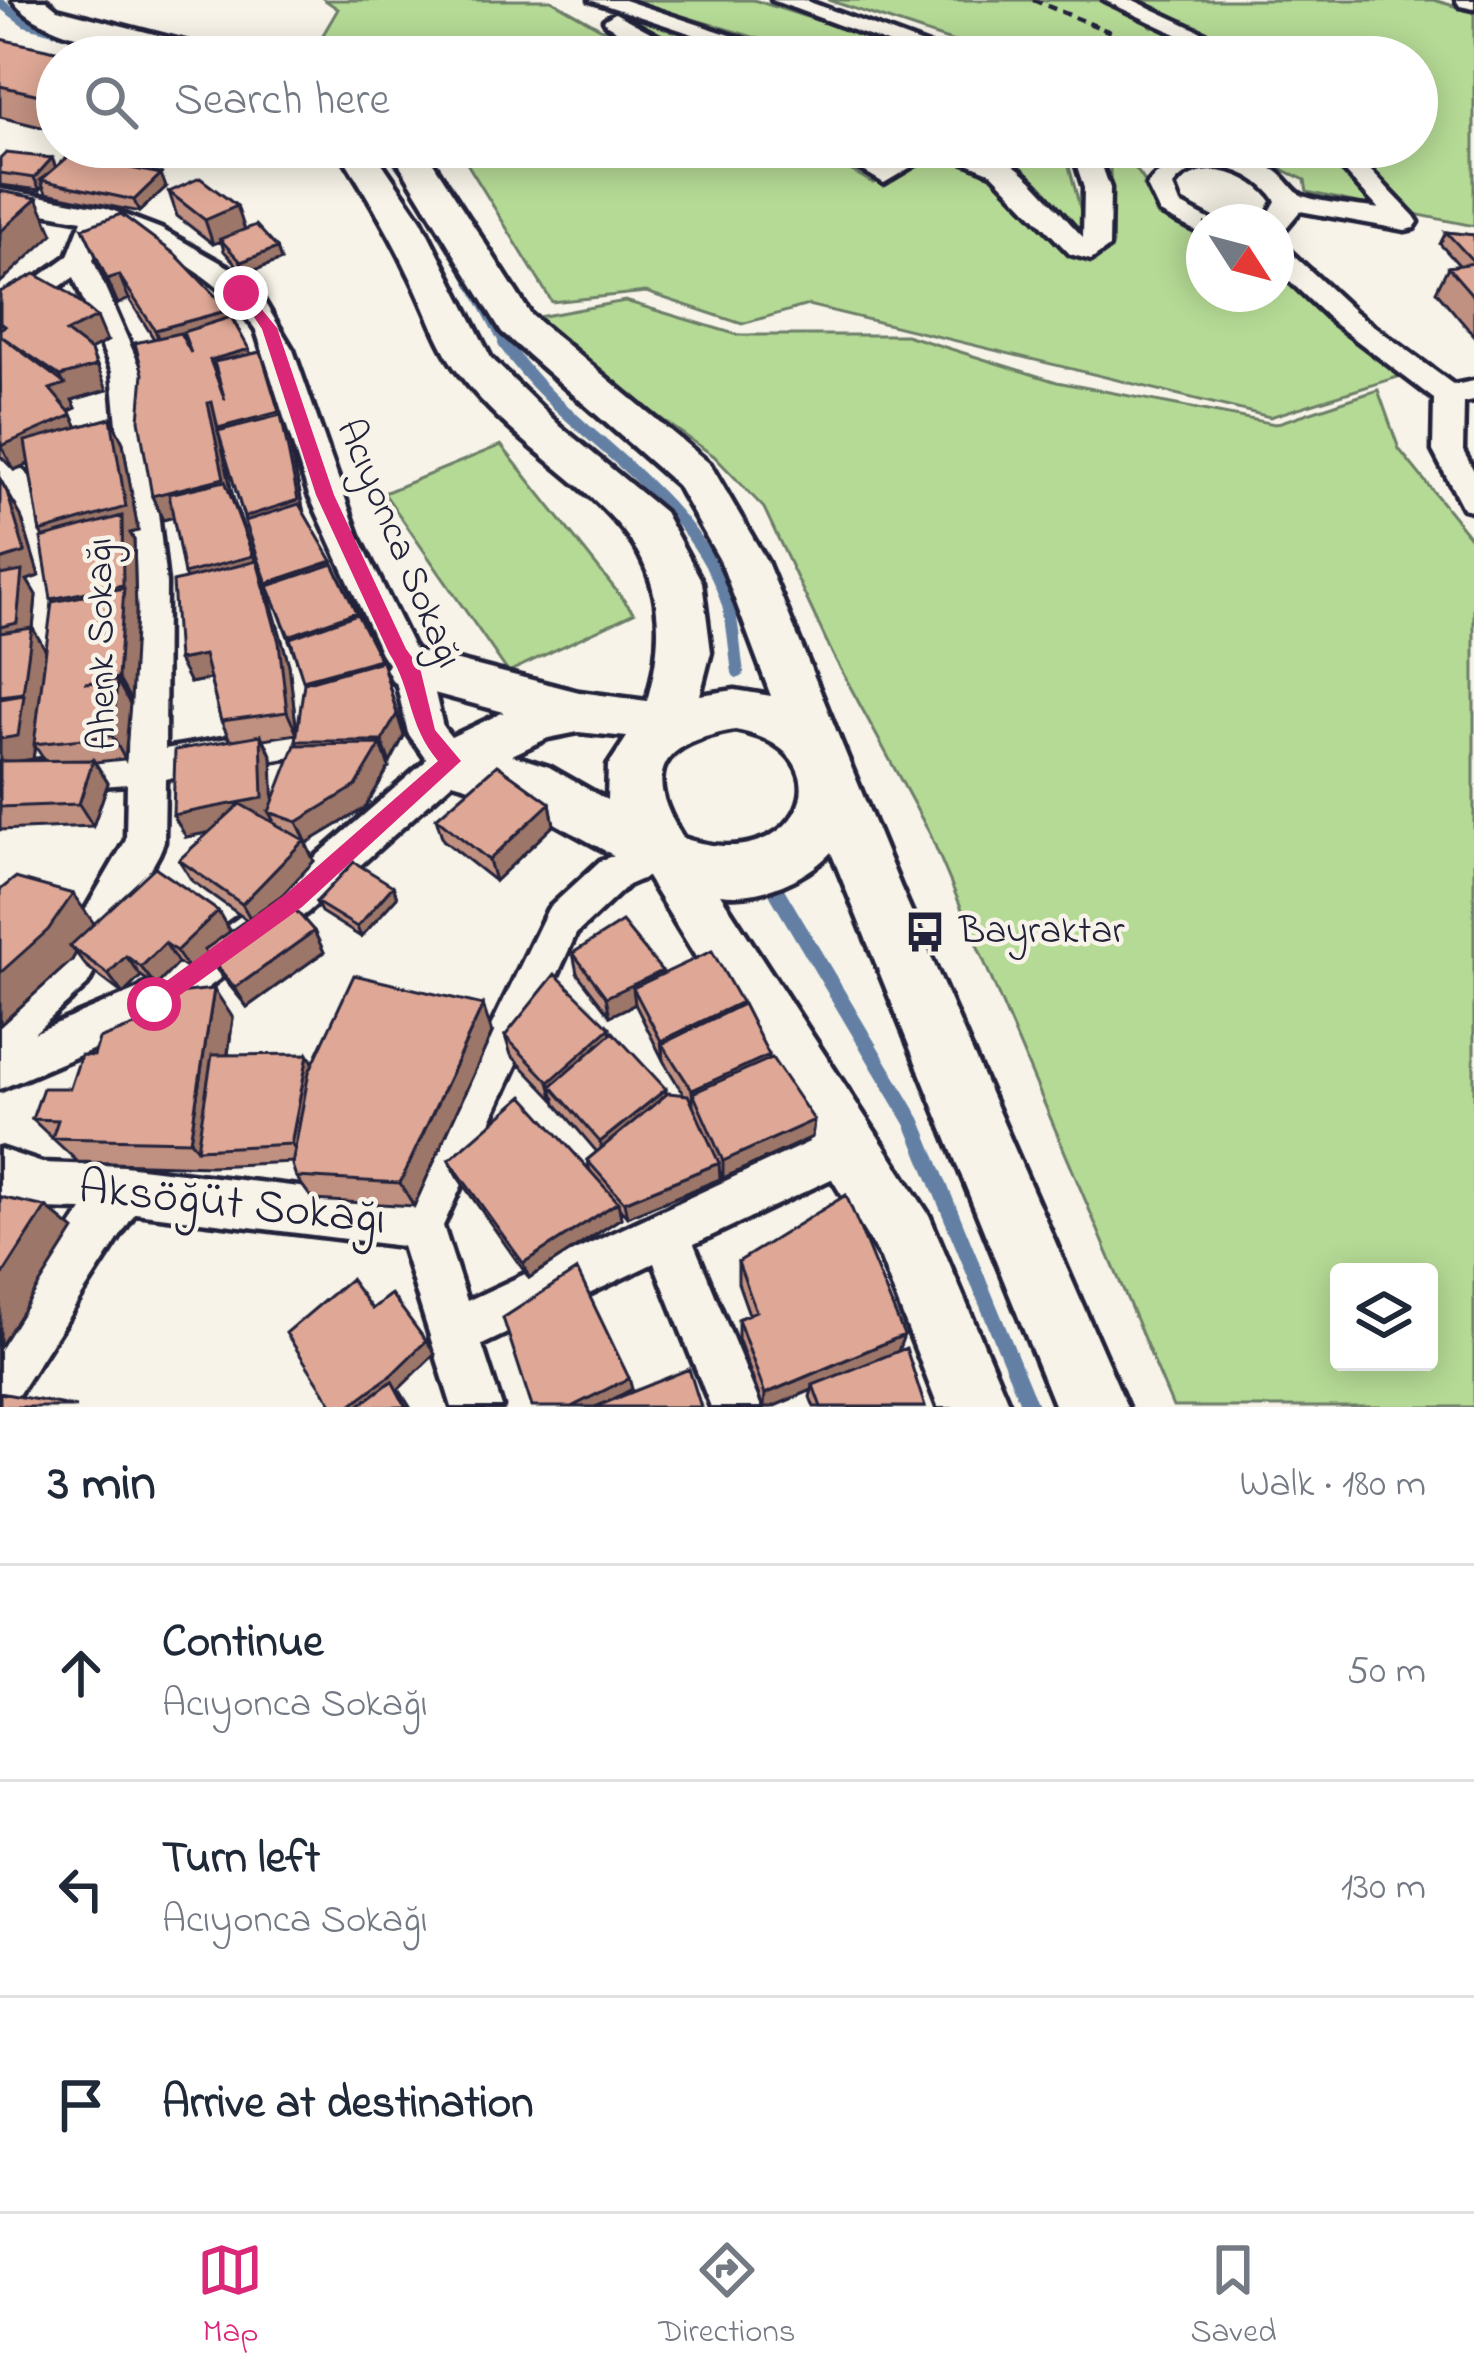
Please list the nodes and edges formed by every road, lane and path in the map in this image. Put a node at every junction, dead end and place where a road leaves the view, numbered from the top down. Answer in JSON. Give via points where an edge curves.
{"nodes":[{"id":1,"x":28,"y":0,"type":"edge"},
{"id":2,"x":580,"y":0,"type":"edge"},
{"id":3,"x":601,"y":0,"type":"edge"},
{"id":4,"x":783,"y":0,"type":"edge"},
{"id":5,"x":1034,"y":0,"type":"edge"},
{"id":6,"x":1115,"y":0,"type":"edge"},
{"id":7,"x":24,"y":35,"type":"dead end"},
{"id":8,"x":124,"y":36,"type":"edge"},
{"id":9,"x":643,"y":36,"type":"edge"},
{"id":10,"x":718,"y":36,"type":"edge"},
{"id":11,"x":887,"y":36,"type":"edge"},
{"id":12,"x":1120,"y":36,"type":"edge"},
{"id":13,"x":1196,"y":36,"type":"edge"},
{"id":14,"x":36,"y":38,"type":"edge"},
{"id":15,"x":368,"y":168,"type":"edge"},
{"id":16,"x":419,"y":168,"type":"edge"},
{"id":17,"x":1001,"y":168,"type":"edge"},
{"id":18,"x":1090,"y":168,"type":"edge"},
{"id":19,"x":1175,"y":168,"type":"edge"},
{"id":20,"x":1248,"y":168,"type":"edge"},
{"id":21,"x":1354,"y":168,"type":"edge"},
{"id":22,"x":0,"y":197,"type":"edge"},
{"id":23,"x":1283,"y":204,"type":"edge"},
{"id":24,"x":1294,"y":213,"type":"edge"},
{"id":25,"x":97,"y":214,"type":"junction"},
{"id":26,"x":1186,"y":217,"type":"edge"},
{"id":27,"x":80,"y":260,"type":"junction"},
{"id":28,"x":1294,"y":271,"type":"edge"},
{"id":29,"x":0,"y":318,"type":"edge"},
{"id":30,"x":1461,"y":394,"type":"edge"},
{"id":31,"x":0,"y":467,"type":"edge"},
{"id":32,"x":1473,"y":495,"type":"edge"},
{"id":33,"x":411,"y":668,"type":"junction"},
{"id":34,"x":52,"y":683,"type":"edge"},
{"id":35,"x":573,"y":710,"type":"junction"},
{"id":36,"x":666,"y":727,"type":"junction"},
{"id":37,"x":292,"y":742,"type":"edge"},
{"id":38,"x":451,"y":761,"type":"junction"},
{"id":39,"x":148,"y":766,"type":"junction"},
{"id":40,"x":825,"y":768,"type":"junction"},
{"id":41,"x":0,"y":779,"type":"edge"},
{"id":42,"x":662,"y":852,"type":"junction"},
{"id":43,"x":0,"y":1036,"type":"edge"},
{"id":44,"x":0,"y":1068,"type":"edge"},
{"id":45,"x":851,"y":1146,"type":"junction"},
{"id":46,"x":0,"y":1172,"type":"edge"},
{"id":47,"x":124,"y":1189,"type":"junction"},
{"id":48,"x":419,"y":1225,"type":"junction"},
{"id":49,"x":666,"y":1233,"type":"junction"},
{"id":50,"x":452,"y":1334,"type":"junction"},
{"id":51,"x":0,"y":1377,"type":"edge"},
{"id":52,"x":477,"y":1407,"type":"edge"},
{"id":53,"x":736,"y":1407,"type":"edge"},
{"id":54,"x":974,"y":1407,"type":"edge"},
{"id":55,"x":1091,"y":1407,"type":"edge"}],
"edges":[{"from":1,"to":8,"type":"main road","via":[[46,16]]},
{"from":2,"to":9,"type":"street"},
{"from":3,"to":10,"type":"street"},
{"from":4,"to":11,"type":"street"},
{"from":5,"to":12,"type":"path"},
{"from":6,"to":13,"type":"street"},
{"from":7,"to":14,"type":"main road"},
{"from":15,"to":36,"type":"main road","via":[[474,365],[648,523],[677,582],[686,652]]},
{"from":16,"to":40,"type":"main road","via":[[516,323],[694,475],[744,562]]},
{"from":17,"to":18,"type":"street","via":[[1091,252],[1097,188]]},
{"from":19,"to":26,"type":"street","via":[[1160,186],[1169,208]]},
{"from":20,"to":23,"type":"street","via":[[1285,191]]},
{"from":21,"to":24,"type":"street","via":[[1405,222]]},
{"from":22,"to":25,"type":"street","name":"Acıyonca Sokağı"},
{"from":25,"to":27,"type":"street"},
{"from":25,"to":33,"type":"street","name":"Acıyonca Sokağı","via":[[163,238],[241,293],[269,328],[325,495]]},
{"from":27,"to":29,"type":"street"},
{"from":27,"to":39,"type":"street","name":"Ahenk Sokağı","via":[[127,372],[149,584]]},
{"from":28,"to":30,"type":"street","via":[[1331,307]]},
{"from":30,"to":32,"type":"street","via":[[1448,451]]},
{"from":31,"to":34,"type":"street","via":[[32,502],[56,637]]},
{"from":33,"to":35,"type":"main road"},
{"from":33,"to":38,"type":"street","name":"Acıyonca Sokağı","via":[[426,733]]},
{"from":35,"to":36,"type":"main road","via":[[620,711]]},
{"from":35,"to":38,"type":"main road"},
{"from":36,"to":40,"type":"main road","via":[[726,708],[759,712],[811,743]]},
{"from":36,"to":42,"type":"main road","via":[[638,761],[631,802],[641,830]]},
{"from":37,"to":39,"type":"street"},
{"from":38,"to":42,"type":"main road","via":[[527,781]]},
{"from":38,"to":44,"type":"street","via":[[294,900],[154,1004]]},
{"from":39,"to":41,"type":"street","via":[[46,764]]},
{"from":39,"to":43,"type":"street","name":"Ahenk Sokağı","via":[[145,842],[72,972]]},
{"from":40,"to":42,"type":"main road","via":[[823,819],[784,860],[721,873]]},
{"from":40,"to":55,"type":"main road"},
{"from":42,"to":45,"type":"main road"},
{"from":42,"to":48,"type":"street","via":[[614,873],[562,922]]},
{"from":45,"to":49,"type":"street"},
{"from":45,"to":54,"type":"main road","via":[[906,1238]]},
{"from":46,"to":47,"type":"street","name":"Aksöğüt Sokağı","via":[[42,1186]]},
{"from":47,"to":48,"type":"street","name":"Aksöğüt Sokağı"},
{"from":47,"to":51,"type":"street"},
{"from":48,"to":50,"type":"street","name":"Aksöğüt Sokağı"},
{"from":49,"to":50,"type":"street"},
{"from":49,"to":53,"type":"street"},
{"from":50,"to":52,"type":"street","name":"Aksöğüt Sokağı"}]}
